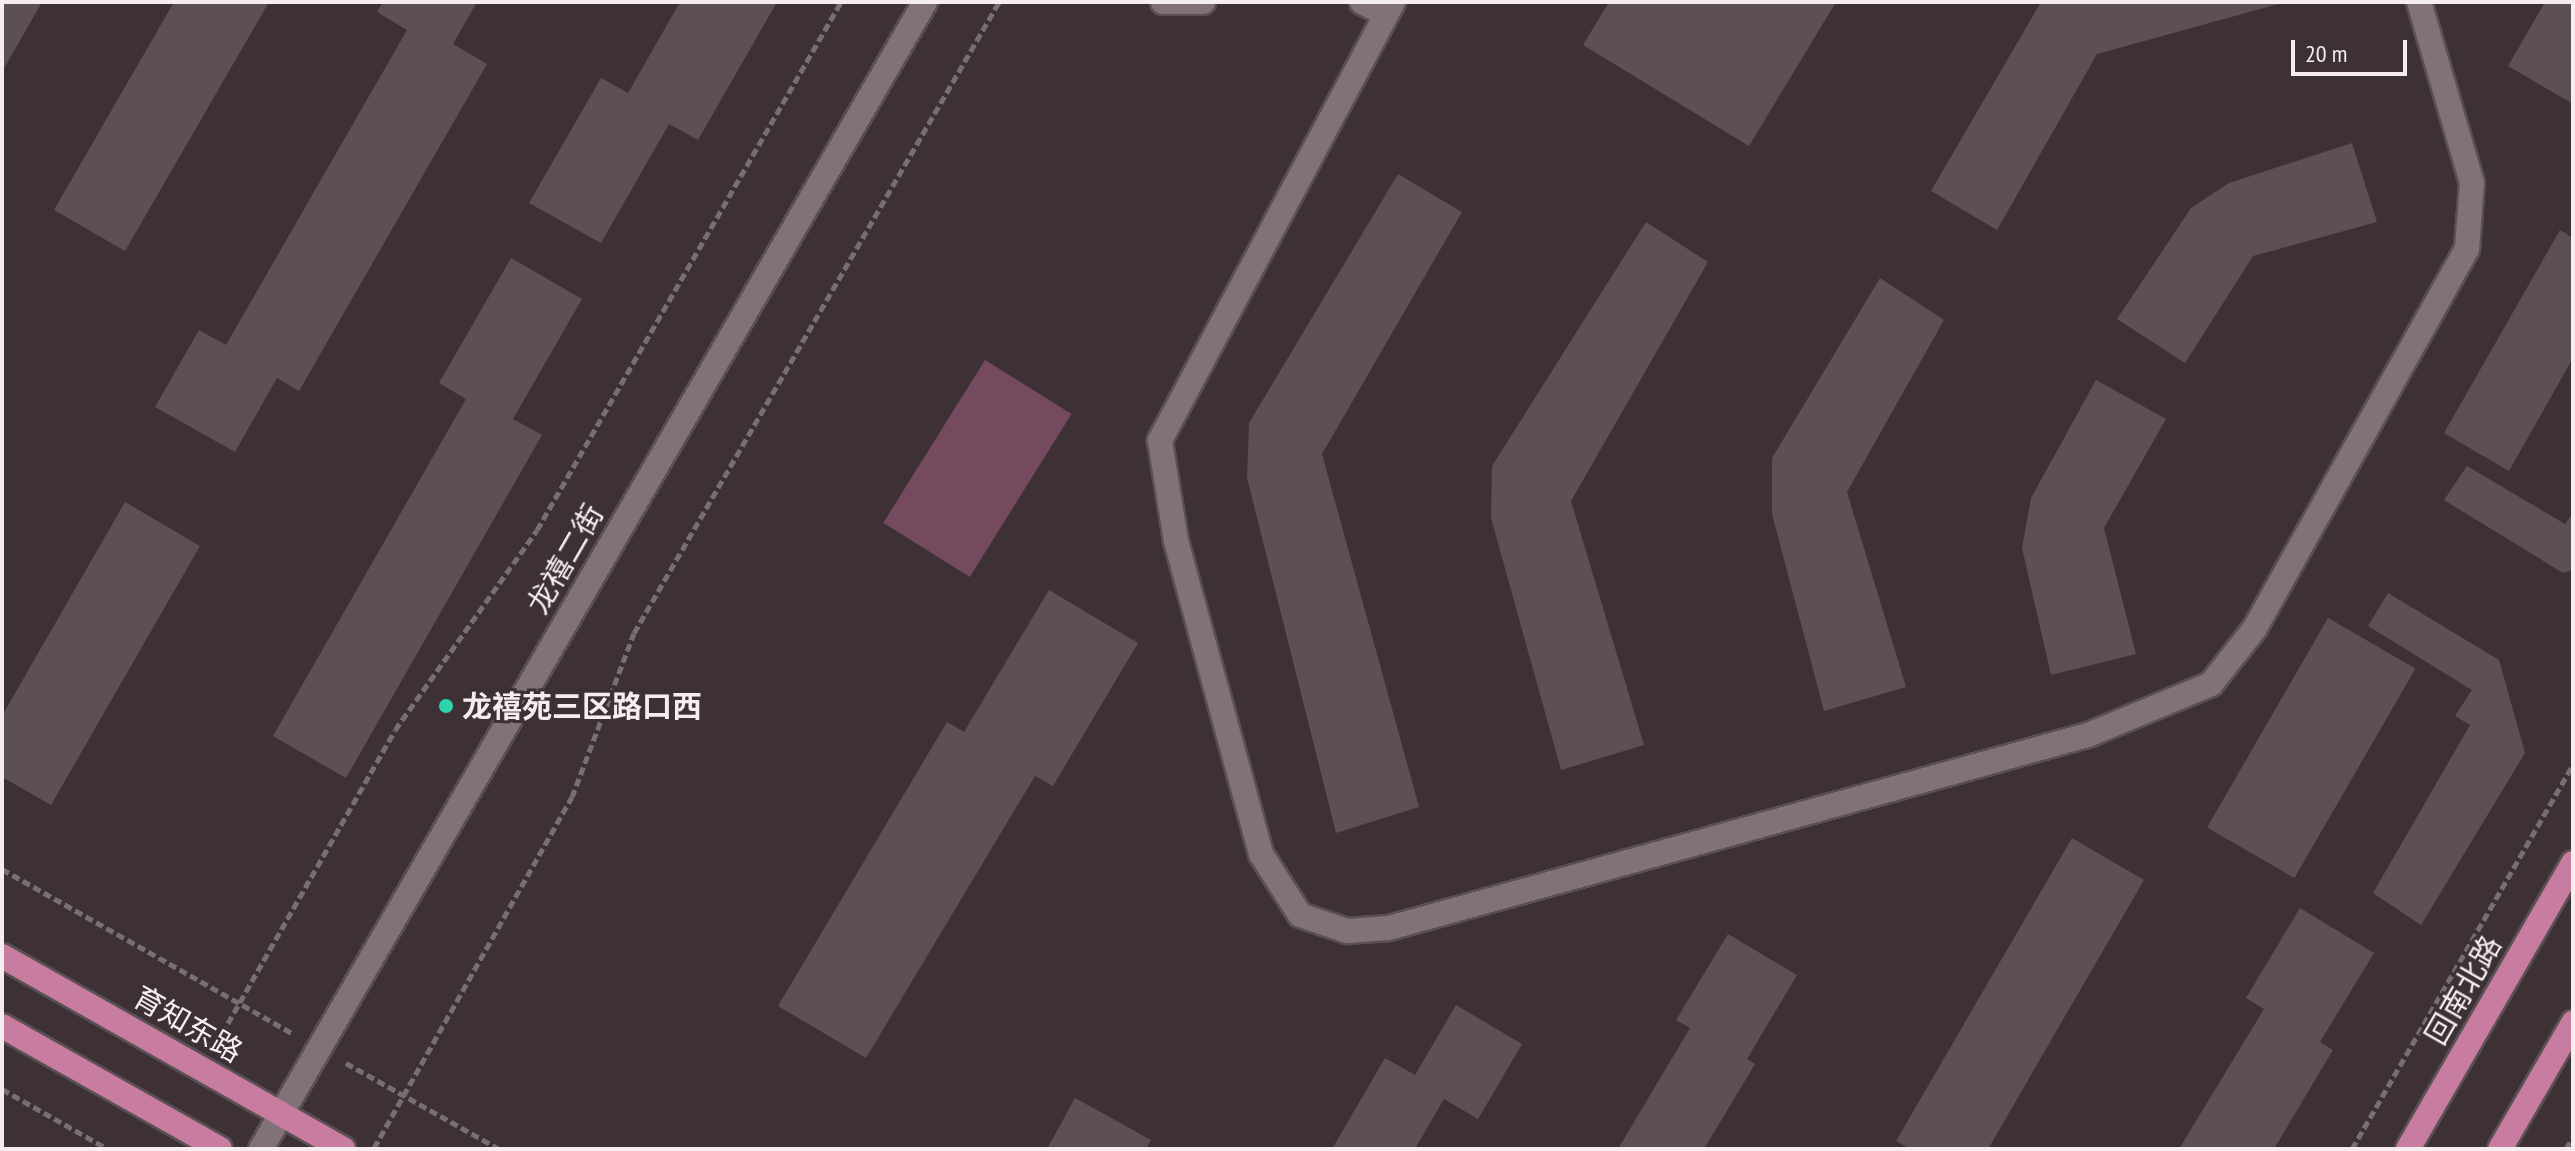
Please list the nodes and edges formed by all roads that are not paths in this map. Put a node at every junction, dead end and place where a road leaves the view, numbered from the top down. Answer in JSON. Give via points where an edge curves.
{"nodes":[{"id":1,"x":925,"y":2,"type":"edge"},
{"id":2,"x":1163,"y":2,"type":"edge"},
{"id":3,"x":1203,"y":2,"type":"edge"},
{"id":4,"x":1362,"y":2,"type":"edge"},
{"id":5,"x":2419,"y":2,"type":"edge"},
{"id":6,"x":1389,"y":8,"type":"edge"},
{"id":7,"x":2573,"y":863,"type":"edge"},
{"id":8,"x":2,"y":956,"type":"edge"},
{"id":9,"x":2573,"y":1023,"type":"edge"},
{"id":10,"x":2,"y":1026,"type":"edge"},
{"id":11,"x":281,"y":1114,"type":"junction"},
{"id":12,"x":220,"y":1149,"type":"edge"},
{"id":13,"x":261,"y":1149,"type":"edge"},
{"id":14,"x":343,"y":1149,"type":"edge"},
{"id":15,"x":2408,"y":1149,"type":"edge"},
{"id":16,"x":2500,"y":1149,"type":"edge"}],
"edges":[{"from":1,"to":11,"type":"street","name":"龙禧二街"},
{"from":2,"to":3,"type":"street"},
{"from":4,"to":6,"type":"street"},
{"from":5,"to":6,"type":"street","via":[[2472,183],[2467,249],[2255,628],[2211,684],[2088,735],[1389,928],[1347,931],[1300,915],[1261,854],[1176,541],[1160,441]]},
{"from":7,"to":15,"type":"main road","name":"回南北路"},
{"from":8,"to":11,"type":"main road","name":"育知东路"},
{"from":9,"to":16,"type":"main road"},
{"from":10,"to":12,"type":"main road"},
{"from":11,"to":13,"type":"street","name":"龙禧二街"},
{"from":11,"to":14,"type":"main road","name":"育知东路"}]}
